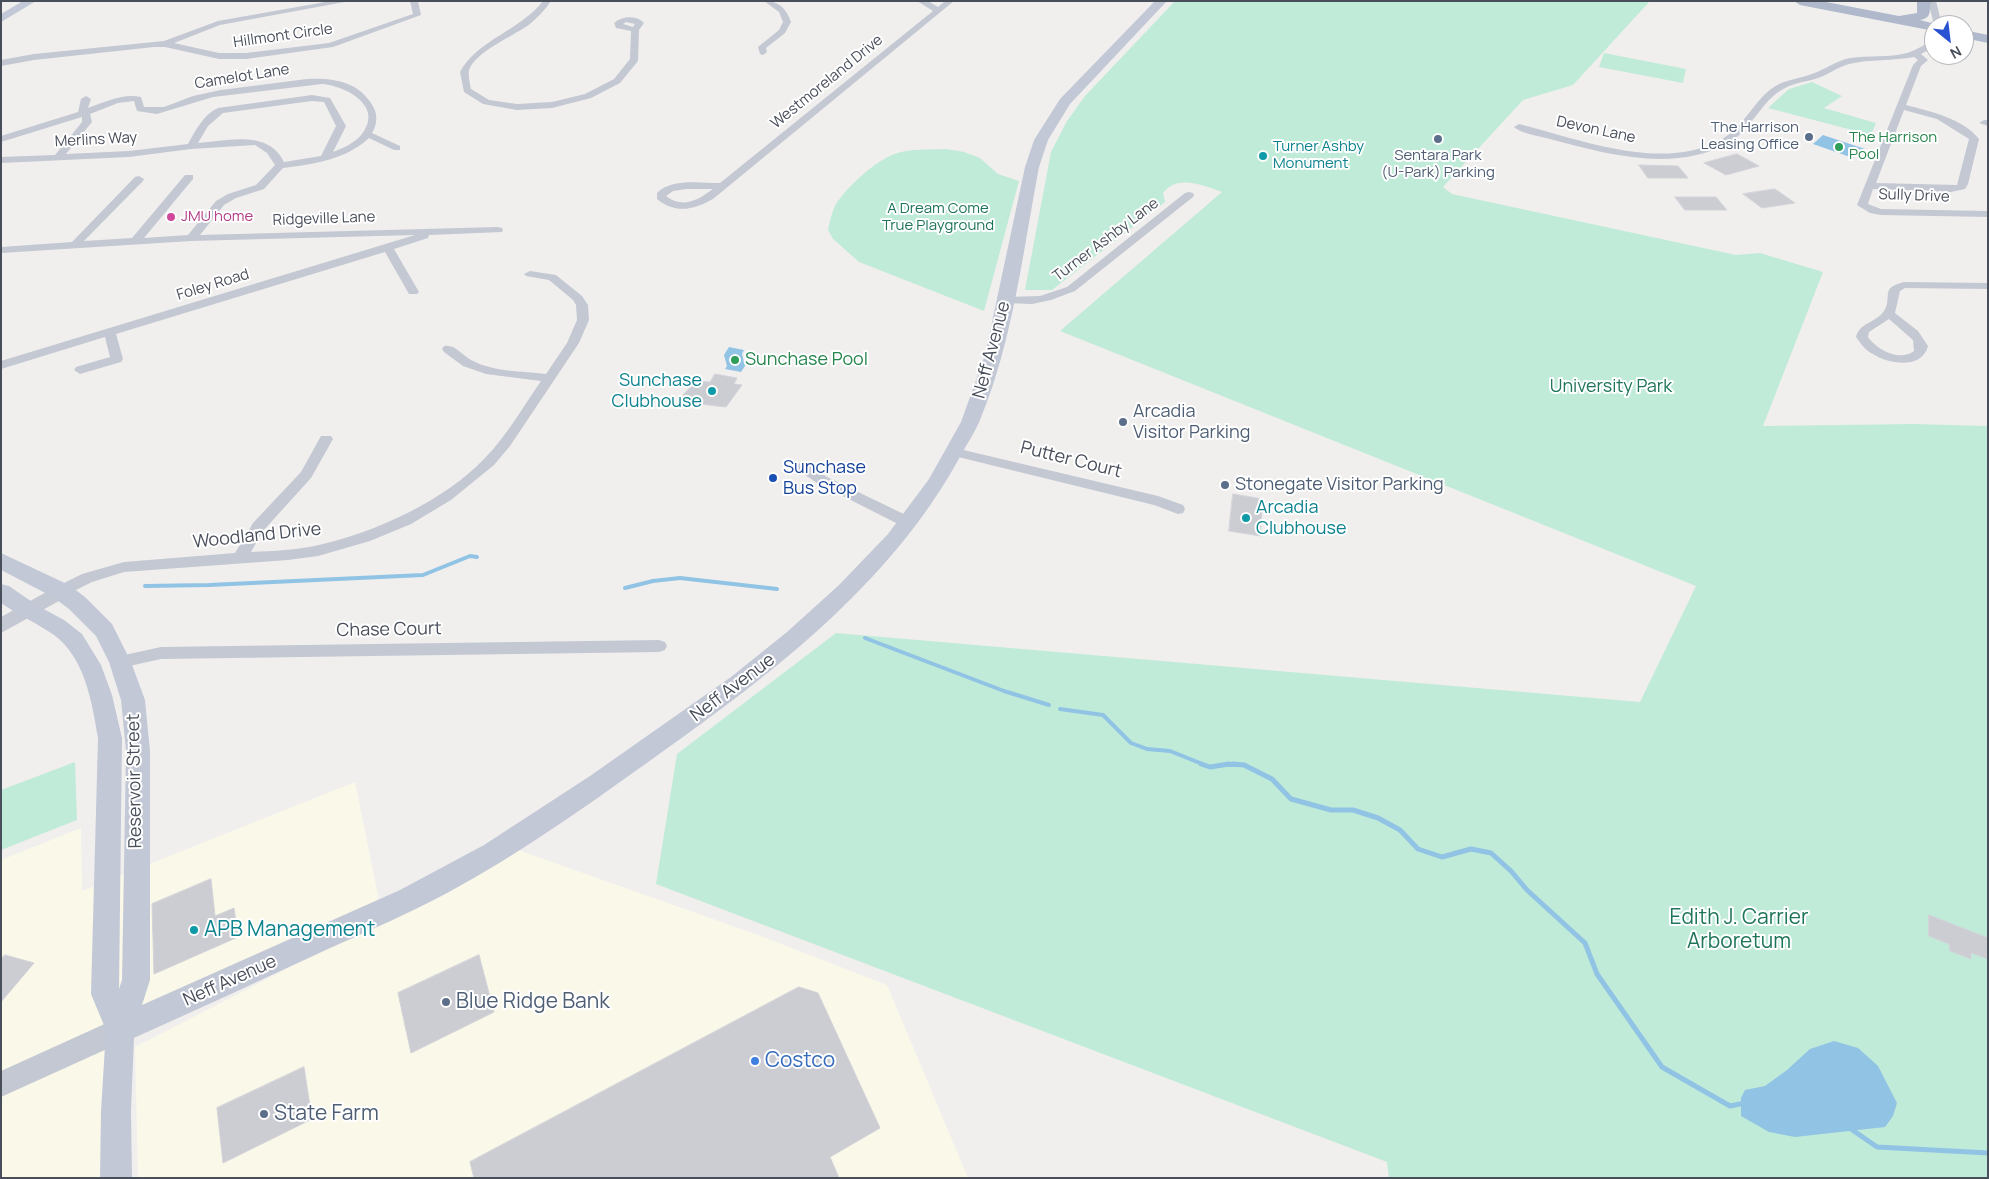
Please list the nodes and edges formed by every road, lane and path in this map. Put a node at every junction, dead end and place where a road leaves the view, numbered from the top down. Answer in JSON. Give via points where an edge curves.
{"nodes":[{"id":1,"x":19,"y":1,"type":"edge"},
{"id":2,"x":31,"y":1,"type":"edge"},
{"id":3,"x":346,"y":1,"type":"edge"},
{"id":4,"x":414,"y":1,"type":"edge"},
{"id":5,"x":547,"y":1,"type":"edge"},
{"id":6,"x":768,"y":1,"type":"edge"},
{"id":7,"x":922,"y":1,"type":"edge"},
{"id":8,"x":950,"y":1,"type":"edge"},
{"id":9,"x":1162,"y":1,"type":"edge"},
{"id":10,"x":1800,"y":1,"type":"edge"},
{"id":11,"x":1928,"y":1,"type":"edge"},
{"id":12,"x":1932,"y":1,"type":"edge"},
{"id":13,"x":938,"y":10,"type":"junction"},
{"id":14,"x":1,"y":11,"type":"edge"},
{"id":15,"x":1936,"y":15,"type":"edge"},
{"id":16,"x":1,"y":19,"type":"edge"},
{"id":17,"x":1898,"y":20,"type":"junction"},
{"id":18,"x":1924,"y":25,"type":"edge"},
{"id":19,"x":635,"y":30,"type":"dead end"},
{"id":20,"x":1974,"y":36,"type":"edge"},
{"id":21,"x":1988,"y":39,"type":"edge"},
{"id":22,"x":165,"y":44,"type":"junction"},
{"id":23,"x":1924,"y":50,"type":"edge"},
{"id":24,"x":763,"y":52,"type":"dead end"},
{"id":25,"x":1914,"y":53,"type":"junction"},
{"id":26,"x":1,"y":62,"type":"edge"},
{"id":27,"x":86,"y":99,"type":"dead end"},
{"id":28,"x":1900,"y":106,"type":"junction"},
{"id":29,"x":82,"y":114,"type":"junction"},
{"id":30,"x":1519,"y":127,"type":"dead end"},
{"id":31,"x":369,"y":134,"type":"junction"},
{"id":32,"x":1,"y":139,"type":"edge"},
{"id":33,"x":191,"y":146,"type":"junction"},
{"id":34,"x":397,"y":148,"type":"dead end"},
{"id":35,"x":57,"y":158,"type":"junction"},
{"id":36,"x":325,"y":158,"type":"junction"},
{"id":37,"x":1,"y":160,"type":"edge"},
{"id":38,"x":280,"y":165,"type":"junction"},
{"id":39,"x":189,"y":177,"type":"dead end"},
{"id":40,"x":139,"y":179,"type":"dead end"},
{"id":41,"x":723,"y":186,"type":"junction"},
{"id":42,"x":1870,"y":186,"type":"junction"},
{"id":43,"x":1189,"y":196,"type":"dead end"},
{"id":44,"x":1988,"y":214,"type":"edge"},
{"id":45,"x":498,"y":230,"type":"dead end"},
{"id":46,"x":433,"y":233,"type":"junction"},
{"id":47,"x":191,"y":238,"type":"junction"},
{"id":48,"x":135,"y":242,"type":"junction"},
{"id":49,"x":75,"y":245,"type":"junction"},
{"id":50,"x":388,"y":248,"type":"junction"},
{"id":51,"x":1,"y":250,"type":"edge"},
{"id":52,"x":530,"y":274,"type":"dead end"},
{"id":53,"x":1988,"y":286,"type":"edge"},
{"id":54,"x":413,"y":292,"type":"dead end"},
{"id":55,"x":1006,"y":300,"type":"junction"},
{"id":56,"x":1889,"y":314,"type":"junction"},
{"id":57,"x":110,"y":332,"type":"junction"},
{"id":58,"x":448,"y":349,"type":"dead end"},
{"id":59,"x":1,"y":365,"type":"edge"},
{"id":60,"x":80,"y":370,"type":"dead end"},
{"id":61,"x":549,"y":378,"type":"junction"},
{"id":62,"x":326,"y":439,"type":"dead end"},
{"id":63,"x":955,"y":452,"type":"junction"},
{"id":64,"x":803,"y":467,"type":"dead end"},
{"id":65,"x":1178,"y":509,"type":"dead end"},
{"id":66,"x":907,"y":522,"type":"junction"},
{"id":67,"x":240,"y":558,"type":"junction"},
{"id":68,"x":1,"y":561,"type":"edge"},
{"id":69,"x":60,"y":591,"type":"junction"},
{"id":70,"x":1,"y":592,"type":"edge"},
{"id":71,"x":28,"y":610,"type":"junction"},
{"id":72,"x":1,"y":626,"type":"edge"},
{"id":73,"x":659,"y":646,"type":"dead end"},
{"id":74,"x":120,"y":662,"type":"junction"},
{"id":75,"x":120,"y":1030,"type":"junction"},
{"id":76,"x":1,"y":1084,"type":"edge"},
{"id":77,"x":116,"y":1178,"type":"edge"}],
"edges":[{"from":1,"to":14,"type":"main road"},
{"from":2,"to":16,"type":"main road"},
{"from":3,"to":22,"type":"street","name":"Hillmont Circle","via":[[218,23]]},
{"from":4,"to":22,"type":"street","name":"Hillmont Circle","via":[[417,15],[316,47],[229,57]]},
{"from":5,"to":19,"type":"street","via":[[527,23],[468,64],[463,82],[472,94],[495,104],[522,108],[555,105],[588,96],[614,82],[632,64],[638,46]]},
{"from":6,"to":24,"type":"street","via":[[783,11],[787,20],[784,29],[762,46]]},
{"from":7,"to":13,"type":"street"},
{"from":8,"to":13,"type":"street","name":"Westmoreland Drive"},
{"from":9,"to":55,"type":"main road","name":"Neff Avenue","via":[[1065,102],[1046,130],[1032,167]]},
{"from":10,"to":17,"type":"main road"},
{"from":11,"to":17,"type":"main road","via":[[1923,2],[1922,16]]},
{"from":12,"to":15,"type":"street"},
{"from":13,"to":41,"type":"street","name":"Westmoreland Drive"},
{"from":17,"to":18,"type":"main road"},
{"from":20,"to":21,"type":"main road"},
{"from":22,"to":26,"type":"street","name":"Hillmont Circle"},
{"from":23,"to":25,"type":"street","name":"Devon Lane"},
{"from":25,"to":28,"type":"street","name":"Sully Drive","via":[[1924,60],[1917,66]]},
{"from":25,"to":30,"type":"street","name":"Devon Lane","via":[[1845,62],[1818,76],[1784,85],[1728,140],[1694,152],[1652,155],[1616,152]]},
{"from":27,"to":29,"type":"street"},
{"from":28,"to":42,"type":"street","name":"Sully Drive"},
{"from":28,"to":42,"type":"street","via":[[1940,117],[1971,135],[1974,139],[1963,184],[1950,188]]},
{"from":29,"to":31,"type":"street","name":"Camelot Lane","via":[[133,98],[138,100],[140,109],[156,112],[206,96],[329,82],[347,86],[369,105],[374,121]]},
{"from":29,"to":32,"type":"street","name":"Camelot Lane"},
{"from":29,"to":35,"type":"street","via":[[87,122]]},
{"from":31,"to":34,"type":"street"},
{"from":31,"to":36,"type":"street","via":[[349,149]]},
{"from":33,"to":35,"type":"street","name":"Merlins Way"},
{"from":33,"to":36,"type":"street","via":[[204,125],[221,110],[312,98],[326,100],[341,126]]},
{"from":33,"to":38,"type":"street","name":"Merlins Way","via":[[255,142],[264,145]]},
{"from":35,"to":37,"type":"street","name":"Merlins Way"},
{"from":36,"to":38,"type":"street"},
{"from":38,"to":47,"type":"street","via":[[260,187],[223,201]]},
{"from":39,"to":48,"type":"street"},
{"from":40,"to":49,"type":"street"},
{"from":41,"to":41,"type":"street","name":"Westmoreland Drive","via":[[690,206],[674,205],[661,195],[679,186]]},
{"from":42,"to":44,"type":"street","name":"Sully Drive","via":[[1862,205],[1874,211]]},
{"from":43,"to":55,"type":"street","name":"Turner Ashby Lane","via":[[1071,289],[1052,298],[1028,302]]},
{"from":45,"to":46,"type":"street","name":"Ridgeville Lane"},
{"from":46,"to":47,"type":"street","name":"Ridgeville Lane"},
{"from":46,"to":50,"type":"street","name":"Foley Road"},
{"from":47,"to":48,"type":"street","name":"Ridgeville Lane"},
{"from":48,"to":49,"type":"street","name":"Ridgeville Lane"},
{"from":49,"to":51,"type":"street","name":"Ridgeville Lane"},
{"from":50,"to":54,"type":"street"},
{"from":50,"to":57,"type":"street","name":"Foley Road"},
{"from":52,"to":61,"type":"street","name":"Woodland Drive","via":[[552,277],[578,298],[582,306],[583,320],[577,336]]},
{"from":53,"to":56,"type":"street","via":[[1898,286],[1892,292]]},
{"from":55,"to":63,"type":"main road","name":"Neff Avenue","via":[[986,384]]},
{"from":56,"to":56,"type":"street","via":[[1917,336],[1921,346],[1918,354],[1903,358],[1885,355],[1870,348],[1863,339],[1864,330]]},
{"from":57,"to":59,"type":"street","name":"Foley Road"},
{"from":57,"to":60,"type":"street","via":[[117,359]]},
{"from":58,"to":61,"type":"street","via":[[467,363],[490,371]]},
{"from":61,"to":67,"type":"street","name":"Woodland Drive","via":[[495,455],[468,481],[433,505],[381,531],[334,547],[288,555]]},
{"from":62,"to":67,"type":"street","via":[[306,475],[258,527]]},
{"from":63,"to":65,"type":"street","name":"Putter Court","via":[[1158,501]]},
{"from":63,"to":66,"type":"main road","name":"Neff Avenue"},
{"from":64,"to":66,"type":"street","via":[[822,480]]},
{"from":66,"to":75,"type":"main road","name":"Neff Avenue","via":[[840,598],[763,666],[704,711],[516,841],[408,900]]},
{"from":67,"to":69,"type":"street","name":"Woodland Drive","via":[[124,567],[87,578]]},
{"from":68,"to":69,"type":"main road","name":"Reservoir Street"},
{"from":69,"to":71,"type":"street"},
{"from":69,"to":74,"type":"main road","name":"Reservoir Street","via":[[104,630]]},
{"from":70,"to":71,"type":"main road","name":"Reservoir Street"},
{"from":71,"to":72,"type":"street"},
{"from":71,"to":75,"type":"main road","name":"Reservoir Street","via":[[65,631],[79,648],[105,706],[110,738],[105,994]]},
{"from":73,"to":74,"type":"street","name":"Chase Court","via":[[162,653]]},
{"from":74,"to":75,"type":"main road","name":"Reservoir Street","via":[[133,700],[138,751],[136,980]]},
{"from":75,"to":76,"type":"street","name":"Neff Avenue"},
{"from":75,"to":77,"type":"main road","name":"Reservoir Street"}]}
